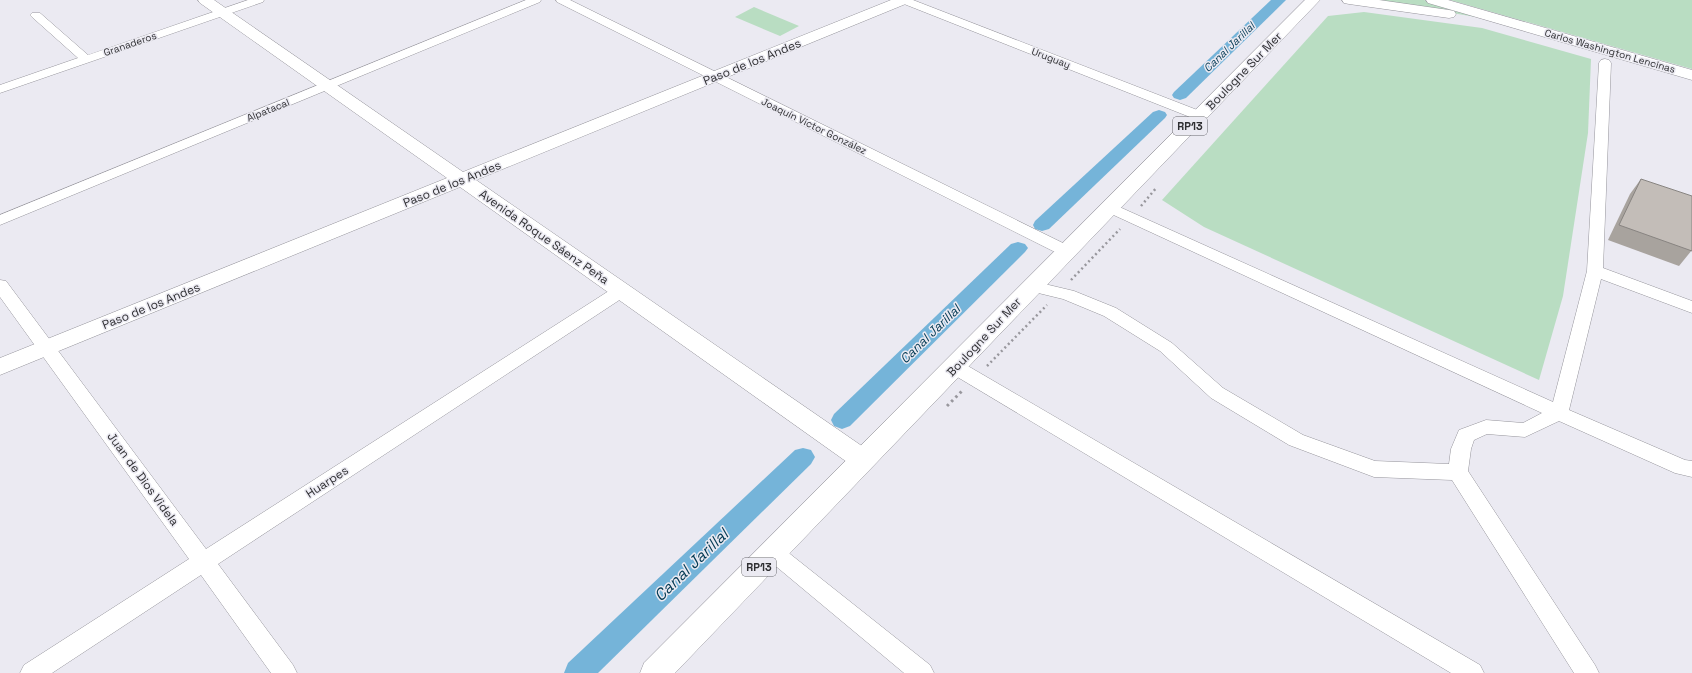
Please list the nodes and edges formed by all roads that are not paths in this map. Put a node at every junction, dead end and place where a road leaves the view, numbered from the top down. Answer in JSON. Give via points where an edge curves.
{"nodes":[{"id":1,"x":205,"y":0,"type":"edge"},
{"id":2,"x":259,"y":0,"type":"edge"},
{"id":3,"x":536,"y":0,"type":"edge"},
{"id":4,"x":561,"y":0,"type":"edge"},
{"id":5,"x":903,"y":0,"type":"edge"},
{"id":6,"x":1313,"y":0,"type":"edge"},
{"id":7,"x":1349,"y":0,"type":"edge"},
{"id":8,"x":1433,"y":0,"type":"edge"},
{"id":9,"x":222,"y":12,"type":"junction"},
{"id":10,"x":36,"y":15,"type":"dead end"},
{"id":11,"x":1528,"y":28,"type":"junction"},
{"id":12,"x":86,"y":59,"type":"junction"},
{"id":13,"x":1605,"y":63,"type":"dead end"},
{"id":14,"x":1692,"y":75,"type":"edge"},
{"id":15,"x":716,"y":77,"type":"junction"},
{"id":16,"x":327,"y":86,"type":"junction"},
{"id":17,"x":0,"y":89,"type":"edge"},
{"id":18,"x":1200,"y":116,"type":"junction"},
{"id":19,"x":462,"y":180,"type":"junction"},
{"id":20,"x":1110,"y":208,"type":"junction"},
{"id":21,"x":0,"y":220,"type":"edge"},
{"id":22,"x":1066,"y":251,"type":"junction"},
{"id":23,"x":1595,"y":272,"type":"junction"},
{"id":24,"x":0,"y":285,"type":"edge"},
{"id":25,"x":1032,"y":286,"type":"junction"},
{"id":26,"x":621,"y":291,"type":"junction"},
{"id":27,"x":1692,"y":307,"type":"edge"},
{"id":28,"x":46,"y":348,"type":"junction"},
{"id":29,"x":956,"y":367,"type":"junction"},
{"id":30,"x":0,"y":368,"type":"edge"},
{"id":31,"x":1559,"y":413,"type":"junction"},
{"id":32,"x":863,"y":460,"type":"junction"},
{"id":33,"x":1689,"y":471,"type":"edge"},
{"id":34,"x":1458,"y":472,"type":"junction"},
{"id":35,"x":773,"y":552,"type":"junction"},
{"id":36,"x":204,"y":562,"type":"junction"},
{"id":37,"x":32,"y":673,"type":"edge"},
{"id":38,"x":286,"y":673,"type":"edge"},
{"id":39,"x":655,"y":673,"type":"edge"},
{"id":40,"x":922,"y":673,"type":"edge"},
{"id":41,"x":1472,"y":673,"type":"edge"},
{"id":42,"x":1586,"y":673,"type":"edge"}],
"edges":[{"from":1,"to":9,"type":"street","name":"Avenida Roque Sáenz Peña"},
{"from":2,"to":9,"type":"street","name":"Granaderos"},
{"from":3,"to":16,"type":"street","name":"Alpatacal"},
{"from":4,"to":15,"type":"street","name":"Joaquín Víctor González"},
{"from":5,"to":15,"type":"street","name":"Paso de los Andes"},
{"from":5,"to":18,"type":"street","name":"Uruguay"},
{"from":6,"to":18,"type":"street","name":"Boulogne Sur Mer","number":"RP13"},
{"from":7,"to":11,"type":"street","name":"Carlos Washington Lencinas","via":[[1415,8]]},
{"from":8,"to":11,"type":"street","name":"Carlos Washington Lencinas"},
{"from":9,"to":12,"type":"street","name":"Granaderos"},
{"from":9,"to":16,"type":"street","name":"Avenida Roque Sáenz Peña"},
{"from":10,"to":12,"type":"street"},
{"from":11,"to":14,"type":"street","name":"Carlos Washington Lencinas"},
{"from":12,"to":17,"type":"street","name":"Granaderos"},
{"from":13,"to":23,"type":"street"},
{"from":15,"to":19,"type":"street","name":"Paso de los Andes"},
{"from":15,"to":22,"type":"street","name":"Joaquín Víctor González"},
{"from":16,"to":19,"type":"street","name":"Avenida Roque Sáenz Peña"},
{"from":16,"to":21,"type":"street","name":"Alpatacal"},
{"from":18,"to":20,"type":"street","name":"Boulogne Sur Mer","number":"RP13"},
{"from":19,"to":26,"type":"street","name":"Avenida Roque Sáenz Peña"},
{"from":19,"to":28,"type":"street","name":"Paso de los Andes"},
{"from":20,"to":22,"type":"street","name":"Boulogne Sur Mer","number":"RP13"},
{"from":20,"to":31,"type":"street"},
{"from":22,"to":25,"type":"street","name":"Boulogne Sur Mer","number":"RP13"},
{"from":23,"to":27,"type":"street"},
{"from":23,"to":31,"type":"street"},
{"from":24,"to":28,"type":"street","name":"Juan de Dios Videla"},
{"from":25,"to":29,"type":"street","name":"Boulogne Sur Mer","number":"RP13"},
{"from":25,"to":34,"type":"street","via":[[1068,295],[1110,312],[1166,346],[1217,393],[1296,440],[1374,469]]},
{"from":26,"to":32,"type":"street","name":"Avenida Roque Sáenz Peña"},
{"from":26,"to":36,"type":"street","name":"Huarpes"},
{"from":28,"to":30,"type":"street","name":"Paso de los Andes"},
{"from":28,"to":36,"type":"street","name":"Juan de Dios Videla"},
{"from":29,"to":32,"type":"street","name":"Boulogne Sur Mer","number":"RP13"},
{"from":29,"to":41,"type":"street"},
{"from":31,"to":33,"type":"street"},
{"from":31,"to":34,"type":"street","via":[[1525,430],[1486,427],[1466,435]]},
{"from":32,"to":35,"type":"street","name":"Boulogne Sur Mer","number":"RP13"},
{"from":34,"to":42,"type":"street"},
{"from":35,"to":39,"type":"street","name":"Boulogne Sur Mer","number":"RP13"},
{"from":35,"to":40,"type":"street"},
{"from":36,"to":37,"type":"street","name":"Huarpes"},
{"from":36,"to":38,"type":"street","name":"Juan de Dios Videla"}]}
